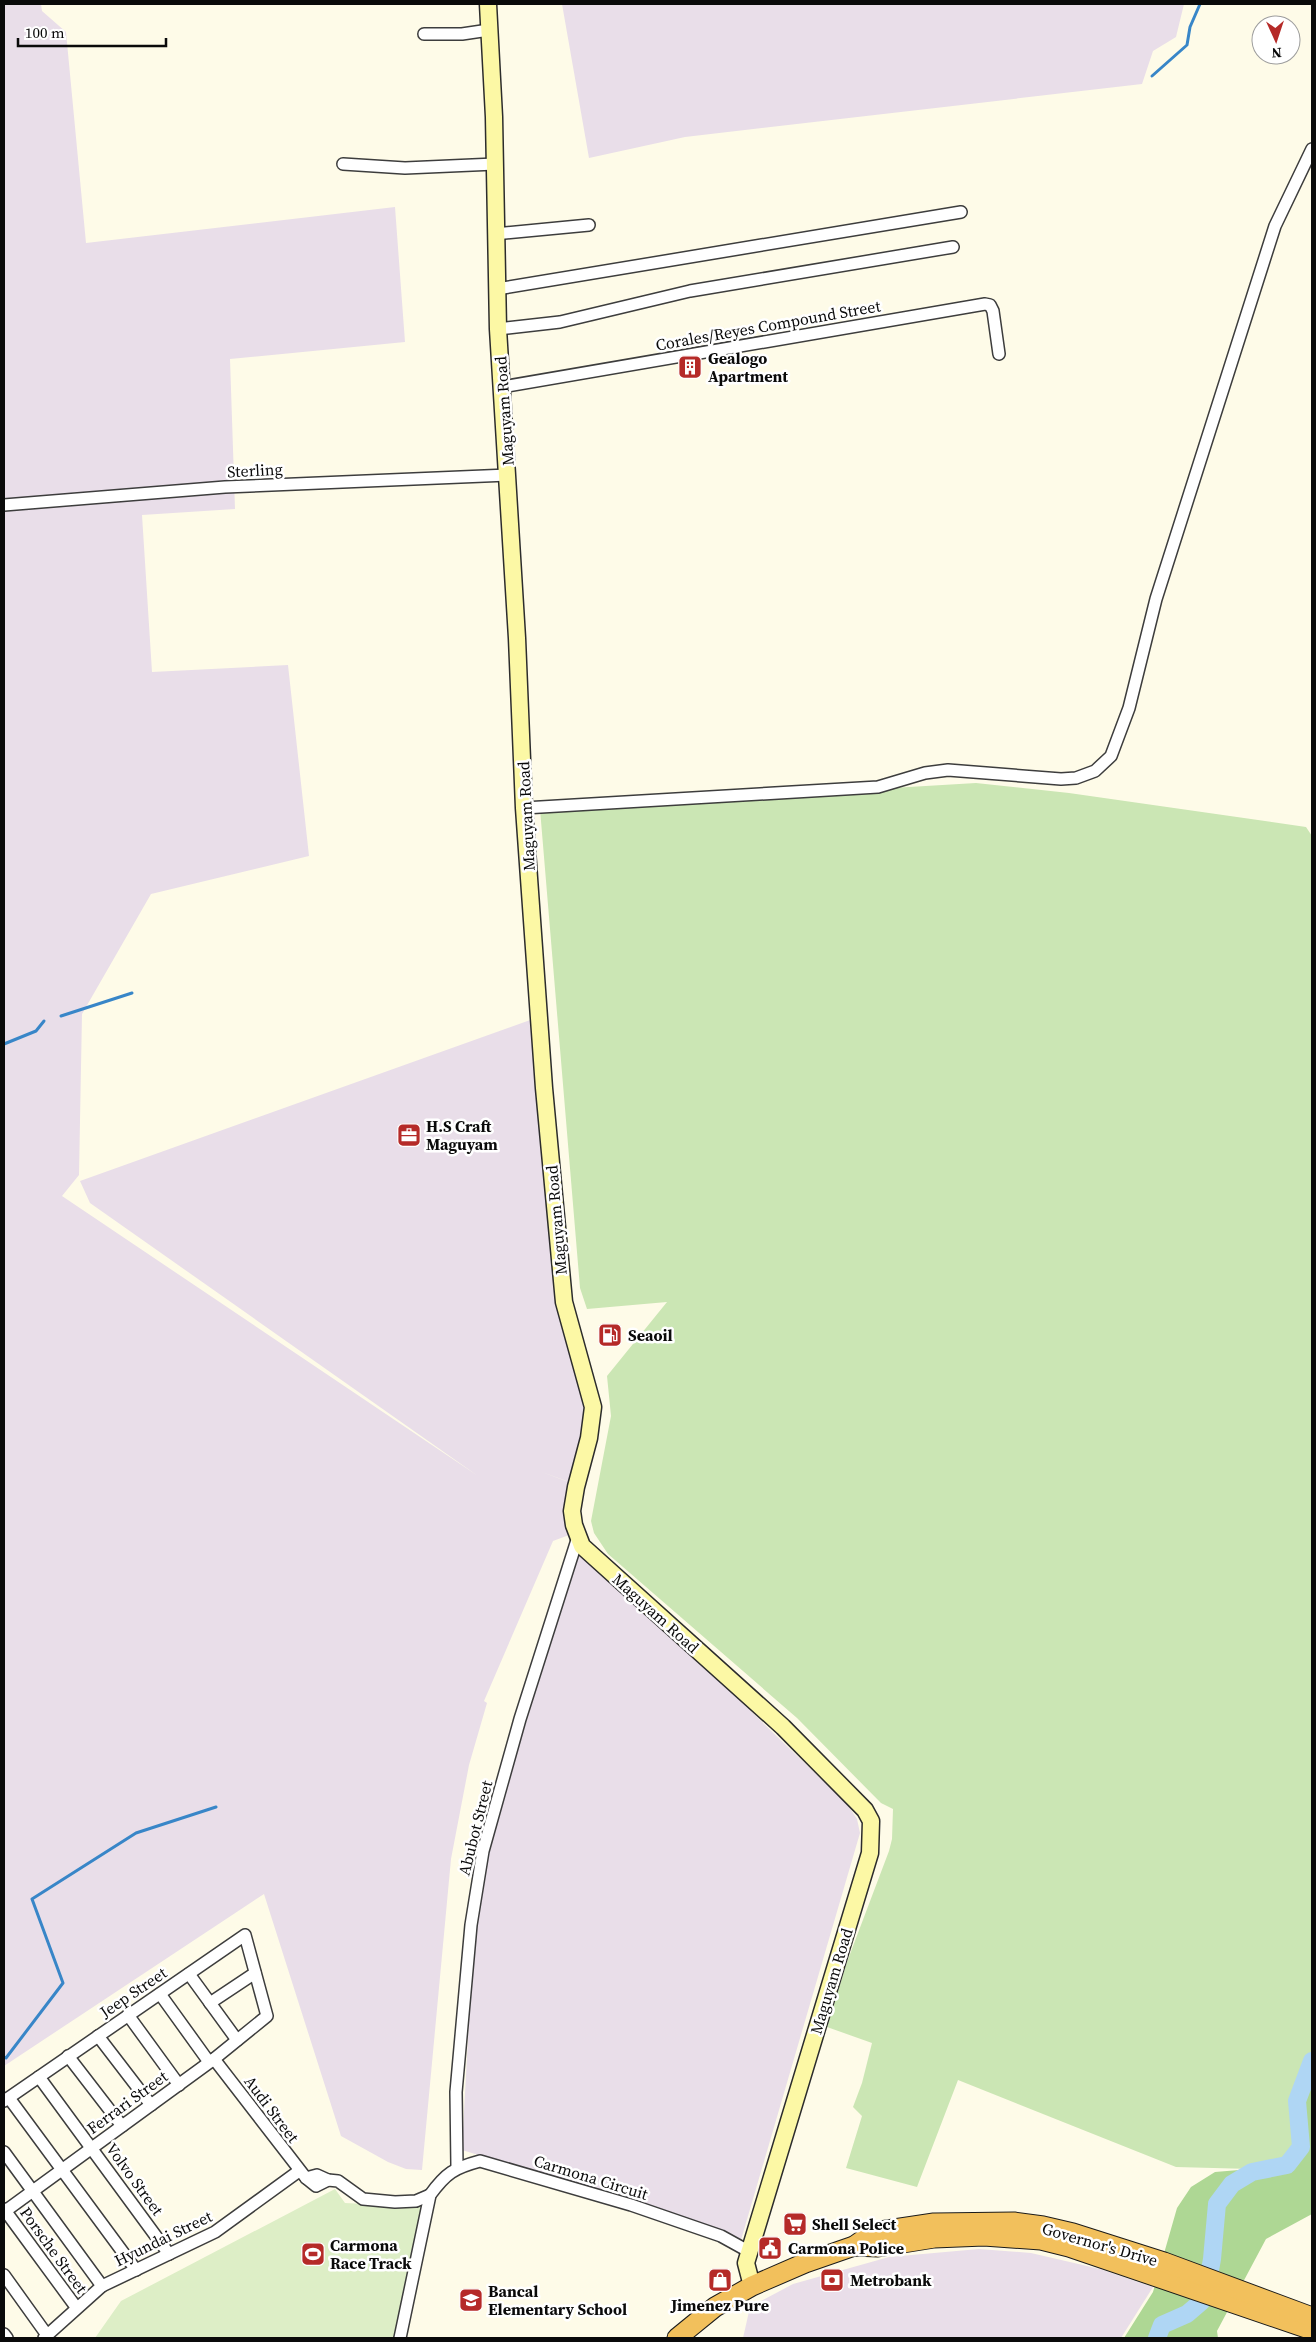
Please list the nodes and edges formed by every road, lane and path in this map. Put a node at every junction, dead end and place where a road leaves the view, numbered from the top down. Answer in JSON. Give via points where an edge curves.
{"nodes":[{"id":1,"x":488,"y":4,"type":"edge"},
{"id":2,"x":489,"y":30,"type":"junction"},
{"id":3,"x":424,"y":34,"type":"dead end"},
{"id":4,"x":1312,"y":149,"type":"edge"},
{"id":5,"x":343,"y":164,"type":"dead end"},
{"id":6,"x":495,"y":164,"type":"junction"},
{"id":7,"x":961,"y":212,"type":"dead end"},
{"id":8,"x":589,"y":225,"type":"dead end"},
{"id":9,"x":495,"y":234,"type":"junction"},
{"id":10,"x":953,"y":247,"type":"dead end"},
{"id":11,"x":497,"y":289,"type":"junction"},
{"id":12,"x":498,"y":330,"type":"junction"},
{"id":13,"x":999,"y":354,"type":"dead end"},
{"id":14,"x":502,"y":387,"type":"junction"},
{"id":15,"x":508,"y":474,"type":"junction"},
{"id":16,"x":4,"y":505,"type":"edge"},
{"id":17,"x":524,"y":808,"type":"junction"},
{"id":18,"x":578,"y":1537,"type":"junction"},
{"id":19,"x":255,"y":1973,"type":"junction"},
{"id":20,"x":189,"y":1974,"type":"junction"},
{"id":21,"x":160,"y":1994,"type":"junction"},
{"id":22,"x":210,"y":2003,"type":"junction"},
{"id":23,"x":128,"y":2016,"type":"junction"},
{"id":24,"x":98,"y":2036,"type":"junction"},
{"id":25,"x":237,"y":2040,"type":"junction"},
{"id":26,"x":68,"y":2056,"type":"junction"},
{"id":27,"x":212,"y":2060,"type":"junction"},
{"id":28,"x":39,"y":2077,"type":"junction"},
{"id":29,"x":179,"y":2085,"type":"junction"},
{"id":30,"x":6,"y":2099,"type":"edge"},
{"id":31,"x":151,"y":2105,"type":"junction"},
{"id":32,"x":122,"y":2126,"type":"junction"},
{"id":33,"x":91,"y":2148,"type":"junction"},
{"id":34,"x":4,"y":2152,"type":"edge"},
{"id":35,"x":457,"y":2167,"type":"junction"},
{"id":36,"x":62,"y":2170,"type":"junction"},
{"id":37,"x":302,"y":2175,"type":"junction"},
{"id":38,"x":32,"y":2191,"type":"junction"},
{"id":39,"x":430,"y":2195,"type":"junction"},
{"id":40,"x":4,"y":2211,"type":"edge"},
{"id":41,"x":750,"y":2252,"type":"junction"},
{"id":42,"x":169,"y":2254,"type":"junction"},
{"id":43,"x":136,"y":2270,"type":"junction"},
{"id":44,"x":4,"y":2275,"type":"edge"},
{"id":45,"x":102,"y":2286,"type":"junction"},
{"id":46,"x":752,"y":2286,"type":"junction"},
{"id":47,"x":76,"y":2307,"type":"junction"},
{"id":48,"x":1310,"y":2328,"type":"edge"},
{"id":49,"x":4,"y":2334,"type":"edge"},
{"id":50,"x":45,"y":2337,"type":"edge"},
{"id":51,"x":7,"y":2338,"type":"edge"},
{"id":52,"x":400,"y":2338,"type":"edge"},
{"id":53,"x":677,"y":2338,"type":"edge"}],
"edges":[{"from":1,"to":2,"type":"main road","name":"Maguyam Road"},
{"from":2,"to":3,"type":"street"},
{"from":2,"to":6,"type":"main road","name":"Maguyam Road"},
{"from":4,"to":17,"type":"street","via":[[1275,226],[1156,598],[1129,708],[1111,756],[1095,771],[1061,779],[948,770],[925,773],[878,787]]},
{"from":5,"to":6,"type":"street","via":[[406,168]]},
{"from":6,"to":9,"type":"main road","name":"Maguyam Road"},
{"from":7,"to":11,"type":"street"},
{"from":8,"to":9,"type":"street"},
{"from":9,"to":11,"type":"main road","name":"Maguyam Road"},
{"from":10,"to":12,"type":"street","via":[[690,291],[560,322]]},
{"from":11,"to":12,"type":"main road","name":"Maguyam Road"},
{"from":12,"to":14,"type":"main road","name":"Maguyam Road"},
{"from":13,"to":14,"type":"street","name":"Corales/Reyes Compound Street","via":[[993,311],[990,305],[985,304]]},
{"from":14,"to":15,"type":"main road","name":"Maguyam Road"},
{"from":15,"to":16,"type":"street","name":"Sterling","via":[[225,487]]},
{"from":15,"to":17,"type":"main road","name":"Maguyam Road"},
{"from":17,"to":18,"type":"main road","name":"Maguyam Road","via":[[544,1088],[564,1302],[592,1407],[589,1438],[573,1502]]},
{"from":18,"to":35,"type":"street","name":"Abubot Street","via":[[520,1719],[483,1851],[471,1925],[456,2092]]},
{"from":18,"to":41,"type":"main road","name":"Maguyam Road","via":[[590,1554],[783,1727],[865,1810],[871,1821],[870,1853]]},
{"from":19,"to":20,"type":"street","name":"Jeep Street","via":[[245,1935]]},
{"from":19,"to":22,"type":"street"},
{"from":19,"to":25,"type":"street","name":"Ferrari Street","via":[[267,2016]]},
{"from":20,"to":21,"type":"street","name":"Jeep Street"},
{"from":20,"to":22,"type":"street"},
{"from":21,"to":23,"type":"street","name":"Jeep Street"},
{"from":21,"to":27,"type":"street","name":"Audi Street"},
{"from":22,"to":25,"type":"street"},
{"from":23,"to":24,"type":"street","name":"Jeep Street"},
{"from":23,"to":29,"type":"street"},
{"from":24,"to":26,"type":"street","name":"Jeep Street"},
{"from":24,"to":31,"type":"street"},
{"from":25,"to":27,"type":"street","name":"Ferrari Street"},
{"from":26,"to":28,"type":"street","name":"Jeep Street"},
{"from":26,"to":32,"type":"street"},
{"from":27,"to":29,"type":"street","name":"Ferrari Street"},
{"from":27,"to":37,"type":"street","name":"Audi Street"},
{"from":28,"to":30,"type":"street","name":"Jeep Street"},
{"from":28,"to":33,"type":"street","name":"Volvo Street"},
{"from":29,"to":31,"type":"street","name":"Ferrari Street"},
{"from":30,"to":36,"type":"street"},
{"from":31,"to":32,"type":"street","name":"Ferrari Street"},
{"from":32,"to":33,"type":"street","name":"Ferrari Street"},
{"from":33,"to":36,"type":"street","name":"Ferrari Street"},
{"from":33,"to":42,"type":"street","name":"Volvo Street"},
{"from":34,"to":38,"type":"street"},
{"from":35,"to":39,"type":"street","name":"Carmona Circuit","via":[[442,2178]]},
{"from":35,"to":41,"type":"street","name":"Carmona Circuit","via":[[480,2161],[649,2212],[720,2236]]},
{"from":36,"to":38,"type":"street","name":"Ferrari Street"},
{"from":36,"to":43,"type":"street"},
{"from":37,"to":39,"type":"street","via":[[316,2186],[328,2180],[338,2181],[363,2199],[416,2201]]},
{"from":37,"to":42,"type":"street","name":"Hyundai Street","via":[[228,2224]]},
{"from":38,"to":40,"type":"street","name":"Ferrari Street"},
{"from":38,"to":45,"type":"street"},
{"from":39,"to":52,"type":"street"},
{"from":40,"to":47,"type":"street","name":"Porsche Street"},
{"from":41,"to":46,"type":"main road","name":"Maguyam Road","via":[[746,2263]]},
{"from":42,"to":43,"type":"street","name":"Hyundai Street"},
{"from":43,"to":45,"type":"street","name":"Hyundai Street"},
{"from":44,"to":50,"type":"street"},
{"from":45,"to":47,"type":"street","name":"Hyundai Street"},
{"from":46,"to":48,"type":"highway","name":"Governor's Drive","via":[[854,2246],[878,2247],[934,2238],[984,2236],[1040,2240],[1161,2270],[1251,2302]]},
{"from":46,"to":53,"type":"highway","name":"Governor's Drive","via":[[715,2307]]},
{"from":47,"to":50,"type":"street","name":"Hyundai Street"},
{"from":49,"to":51,"type":"street"}]}
